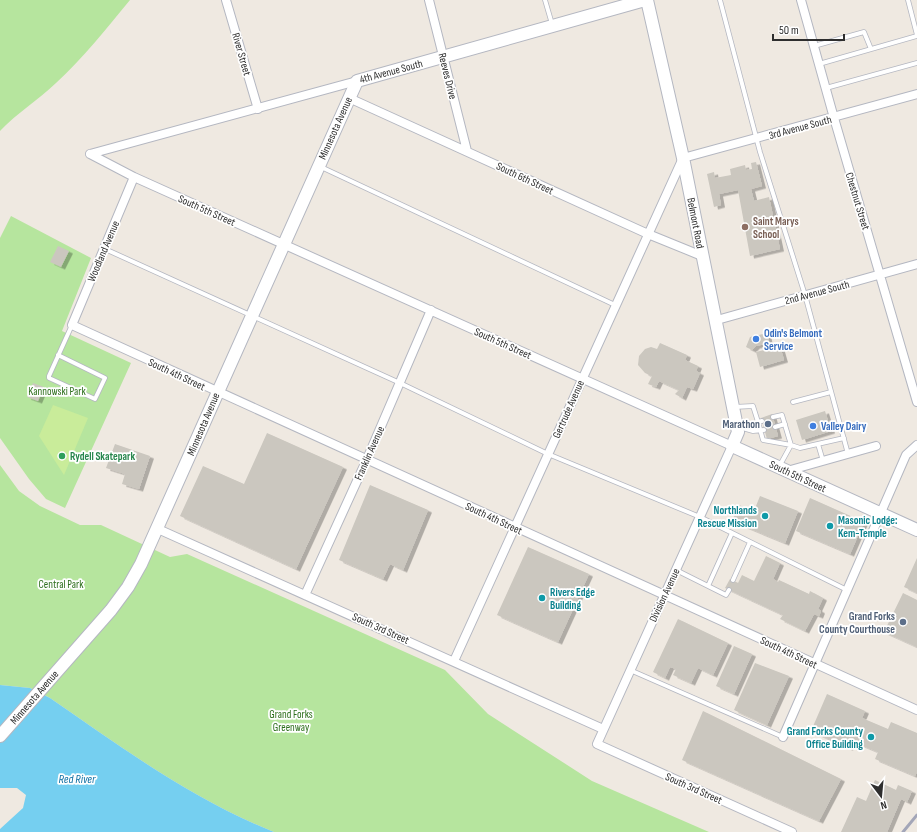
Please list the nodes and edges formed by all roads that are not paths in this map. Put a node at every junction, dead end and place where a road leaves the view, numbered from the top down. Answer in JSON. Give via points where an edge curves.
{"nodes":[{"id":1,"x":226,"y":0,"type":"edge"},
{"id":2,"x":429,"y":0,"type":"edge"},
{"id":3,"x":546,"y":0,"type":"edge"},
{"id":4,"x":646,"y":0,"type":"edge"},
{"id":5,"x":720,"y":0,"type":"edge"},
{"id":6,"x":801,"y":0,"type":"edge"},
{"id":7,"x":908,"y":0,"type":"edge"},
{"id":8,"x":917,"y":13,"type":"edge"},
{"id":9,"x":912,"y":14,"type":"junction"},
{"id":10,"x":553,"y":26,"type":"junction"},
{"id":11,"x":917,"y":35,"type":"edge"},
{"id":12,"x":814,"y":46,"type":"junction"},
{"id":13,"x":871,"y":49,"type":"junction"},
{"id":14,"x":443,"y":57,"type":"junction"},
{"id":15,"x":917,"y":63,"type":"edge"},
{"id":16,"x":819,"y":64,"type":"junction"},
{"id":17,"x":357,"y":81,"type":"junction"},
{"id":18,"x":826,"y":89,"type":"junction"},
{"id":19,"x":917,"y":94,"type":"edge"},
{"id":20,"x":349,"y":98,"type":"junction"},
{"id":21,"x":258,"y":109,"type":"junction"},
{"id":22,"x":834,"y":118,"type":"junction"},
{"id":23,"x":757,"y":138,"type":"junction"},
{"id":24,"x":467,"y":151,"type":"junction"},
{"id":25,"x":90,"y":154,"type":"joint"},
{"id":26,"x":683,"y":158,"type":"junction"},
{"id":27,"x":318,"y":166,"type":"junction"},
{"id":28,"x":134,"y":177,"type":"junction"},
{"id":29,"x":648,"y":234,"type":"junction"},
{"id":30,"x":283,"y":245,"type":"junction"},
{"id":31,"x":105,"y":250,"type":"junction"},
{"id":32,"x":702,"y":256,"type":"junction"},
{"id":33,"x":917,"y":264,"type":"edge"},
{"id":34,"x":880,"y":274,"type":"junction"},
{"id":35,"x":805,"y":295,"type":"junction"},
{"id":36,"x":615,"y":304,"type":"junction"},
{"id":37,"x":431,"y":310,"type":"junction"},
{"id":38,"x":251,"y":317,"type":"junction"},
{"id":39,"x":716,"y":320,"type":"junction"},
{"id":40,"x":72,"y":325,"type":"junction"},
{"id":41,"x":58,"y":355,"type":"junction"},
{"id":42,"x":581,"y":378,"type":"junction"},
{"id":43,"x":400,"y":383,"type":"junction"},
{"id":44,"x":831,"y":392,"type":"junction"},
{"id":45,"x":216,"y":393,"type":"junction"},
{"id":46,"x":793,"y":402,"type":"dead end"},
{"id":47,"x":917,"y":402,"type":"edge"},
{"id":48,"x":733,"y":407,"type":"junction"},
{"id":49,"x":773,"y":418,"type":"dead end"},
{"id":50,"x":785,"y":424,"type":"junction"},
{"id":51,"x":737,"y":427,"type":"junction"},
{"id":52,"x":775,"y":427,"type":"dead end"},
{"id":53,"x":762,"y":430,"type":"junction"},
{"id":54,"x":844,"y":438,"type":"junction"},
{"id":55,"x":818,"y":444,"type":"junction"},
{"id":56,"x":791,"y":445,"type":"junction"},
{"id":57,"x":917,"y":445,"type":"edge"},
{"id":58,"x":732,"y":446,"type":"junction"},
{"id":59,"x":876,"y":446,"type":"dead end"},
{"id":60,"x":548,"y":454,"type":"junction"},
{"id":61,"x":848,"y":454,"type":"junction"},
{"id":62,"x":367,"y":460,"type":"junction"},
{"id":63,"x":823,"y":461,"type":"junction"},
{"id":64,"x":783,"y":469,"type":"junction"},
{"id":65,"x":880,"y":514,"type":"junction"},
{"id":66,"x":700,"y":517,"type":"junction"},
{"id":67,"x":516,"y":528,"type":"junction"},
{"id":68,"x":158,"y":529,"type":"junction"},
{"id":69,"x":917,"y":530,"type":"edge"},
{"id":70,"x":732,"y":533,"type":"junction"},
{"id":71,"x":750,"y":542,"type":"junction"},
{"id":72,"x":676,"y":570,"type":"junction"},
{"id":73,"x":733,"y":580,"type":"dead end"},
{"id":74,"x":708,"y":586,"type":"junction"},
{"id":75,"x":729,"y":590,"type":"dead end"},
{"id":76,"x":847,"y":591,"type":"junction"},
{"id":77,"x":305,"y":594,"type":"junction"},
{"id":78,"x":665,"y":595,"type":"junction"},
{"id":79,"x":454,"y":661,"type":"junction"},
{"id":80,"x":815,"y":664,"type":"junction"},
{"id":81,"x":630,"y":670,"type":"junction"},
{"id":82,"x":917,"y":710,"type":"edge"},
{"id":83,"x":603,"y":729,"type":"junction"},
{"id":84,"x":0,"y":736,"type":"edge"},
{"id":85,"x":783,"y":737,"type":"joint"},
{"id":86,"x":597,"y":744,"type":"joint"},
{"id":87,"x":792,"y":832,"type":"edge"}],
"edges":[{"from":1,"to":21,"type":"street","name":"River Street"},
{"from":2,"to":14,"type":"street","name":"Reeves Drive"},
{"from":3,"to":10,"type":"lane"},
{"from":4,"to":10,"type":"street","name":"4th Avenue South"},
{"from":4,"to":26,"type":"street","name":"Belmont Road"},
{"from":5,"to":23,"type":"lane"},
{"from":6,"to":12,"type":"street","name":"Chestnut Street"},
{"from":7,"to":9,"type":"lane"},
{"from":8,"to":9,"type":"lane"},
{"from":9,"to":11,"type":"lane"},
{"from":10,"to":14,"type":"street","name":"4th Avenue South"},
{"from":11,"to":13,"type":"lane"},
{"from":12,"to":13,"type":"lane","via":[[864,32]]},
{"from":12,"to":16,"type":"street","name":"Chestnut Street"},
{"from":13,"to":16,"type":"lane"},
{"from":14,"to":17,"type":"street","name":"4th Avenue South"},
{"from":14,"to":24,"type":"street","name":"Reeves Drive"},
{"from":15,"to":18,"type":"lane"},
{"from":16,"to":18,"type":"street","name":"Chestnut Street"},
{"from":17,"to":20,"type":"street","name":"Minnesota Avenue"},
{"from":17,"to":21,"type":"street","name":"4th Avenue South"},
{"from":18,"to":22,"type":"street","name":"Chestnut Street"},
{"from":19,"to":22,"type":"street","name":"3rd Avenue South"},
{"from":20,"to":24,"type":"street","name":"South 6th Street"},
{"from":20,"to":27,"type":"street","name":"Minnesota Avenue"},
{"from":21,"to":25,"type":"street","name":"4th Avenue South"},
{"from":22,"to":23,"type":"street","name":"3rd Avenue South"},
{"from":22,"to":34,"type":"street","name":"Chestnut Street"},
{"from":23,"to":26,"type":"street","name":"3rd Avenue South"},
{"from":23,"to":35,"type":"lane"},
{"from":24,"to":29,"type":"street","name":"South 6th Street"},
{"from":25,"to":28,"type":"street","name":"South 5th Street"},
{"from":26,"to":29,"type":"street","name":"Gertrude Avenue"},
{"from":26,"to":32,"type":"street","name":"Belmont Road"},
{"from":27,"to":30,"type":"street","name":"Minnesota Avenue"},
{"from":27,"to":36,"type":"lane"},
{"from":28,"to":30,"type":"street","name":"South 5th Street"},
{"from":28,"to":31,"type":"street","name":"Woodland Avenue"},
{"from":29,"to":32,"type":"street","name":"South 6th Street"},
{"from":29,"to":36,"type":"street","name":"Gertrude Avenue"},
{"from":30,"to":37,"type":"street","name":"South 5th Street"},
{"from":30,"to":38,"type":"street","name":"Minnesota Avenue"},
{"from":31,"to":38,"type":"lane"},
{"from":31,"to":40,"type":"street","name":"Woodland Avenue"},
{"from":32,"to":39,"type":"street","name":"Belmont Road"},
{"from":33,"to":34,"type":"street","name":"2nd Avenue South"},
{"from":34,"to":35,"type":"street","name":"2nd Avenue South"},
{"from":34,"to":47,"type":"street","name":"Chestnut Street"},
{"from":35,"to":39,"type":"street","name":"2nd Avenue South"},
{"from":35,"to":44,"type":"lane"},
{"from":36,"to":42,"type":"street","name":"Gertrude Avenue"},
{"from":37,"to":42,"type":"street","name":"South 5th Street"},
{"from":37,"to":43,"type":"street","name":"Franklin Avenue"},
{"from":38,"to":43,"type":"lane"},
{"from":38,"to":45,"type":"street","name":"Minnesota Avenue"},
{"from":39,"to":48,"type":"street","name":"Belmont Road"},
{"from":40,"to":41,"type":"lane"},
{"from":40,"to":45,"type":"street","name":"South 4th Street"},
{"from":41,"to":41,"type":"lane","via":[[49,378],[95,399],[105,378]]},
{"from":42,"to":58,"type":"street","name":"South 5th Street"},
{"from":42,"to":60,"type":"street","name":"Gertrude Avenue"},
{"from":43,"to":60,"type":"lane"},
{"from":43,"to":62,"type":"street","name":"Franklin Avenue"},
{"from":44,"to":46,"type":"lane"},
{"from":44,"to":54,"type":"lane"},
{"from":45,"to":62,"type":"street","name":"South 4th Street"},
{"from":45,"to":68,"type":"street","name":"Minnesota Avenue"},
{"from":48,"to":51,"type":"street","name":"Belmont Road"},
{"from":48,"to":53,"type":"lane","via":[[753,406]]},
{"from":49,"to":50,"type":"lane","via":[[782,415]]},
{"from":50,"to":52,"type":"lane"},
{"from":50,"to":56,"type":"lane"},
{"from":51,"to":53,"type":"lane"},
{"from":51,"to":58,"type":"street","name":"Belmont Road","via":[[738,432]]},
{"from":53,"to":56,"type":"lane","via":[[763,440]]},
{"from":54,"to":55,"type":"lane"},
{"from":54,"to":61,"type":"lane"},
{"from":55,"to":56,"type":"lane","via":[[800,448]]},
{"from":55,"to":63,"type":"lane"},
{"from":56,"to":64,"type":"lane"},
{"from":57,"to":65,"type":"street","via":[[906,455]]},
{"from":58,"to":64,"type":"street","name":"South 5th Street"},
{"from":58,"to":66,"type":"street","name":"Division Avenue"},
{"from":59,"to":61,"type":"street"},
{"from":60,"to":66,"type":"lane"},
{"from":60,"to":67,"type":"street","name":"Gertrude Avenue"},
{"from":61,"to":63,"type":"street"},
{"from":62,"to":67,"type":"street","name":"South 4th Street"},
{"from":62,"to":77,"type":"street","name":"Franklin Avenue"},
{"from":63,"to":64,"type":"street"},
{"from":64,"to":65,"type":"street","name":"South 5th Street"},
{"from":65,"to":69,"type":"street","name":"South 5th Street"},
{"from":65,"to":76,"type":"street"},
{"from":66,"to":70,"type":"lane"},
{"from":66,"to":72,"type":"street","name":"Division Avenue"},
{"from":67,"to":78,"type":"street","name":"South 4th Street"},
{"from":67,"to":79,"type":"street","name":"Gertrude Avenue"},
{"from":68,"to":77,"type":"street","name":"South 3rd Street"},
{"from":68,"to":84,"type":"street","name":"Minnesota Avenue","via":[[128,587],[111,610]]},
{"from":70,"to":71,"type":"lane"},
{"from":70,"to":74,"type":"lane"},
{"from":71,"to":73,"type":"lane"},
{"from":71,"to":76,"type":"lane"},
{"from":72,"to":74,"type":"lane"},
{"from":72,"to":78,"type":"street","name":"Division Avenue"},
{"from":74,"to":75,"type":"lane","via":[[726,595]]},
{"from":76,"to":80,"type":"street"},
{"from":77,"to":79,"type":"street","name":"South 3rd Street"},
{"from":78,"to":80,"type":"street","name":"South 4th Street"},
{"from":78,"to":81,"type":"street","name":"Division Avenue"},
{"from":79,"to":83,"type":"street","name":"South 3rd Street"},
{"from":80,"to":82,"type":"street","name":"South 4th Street"},
{"from":80,"to":85,"type":"street"},
{"from":81,"to":83,"type":"street","name":"Division Avenue"},
{"from":81,"to":85,"type":"lane"},
{"from":83,"to":86,"type":"street","name":"Division Avenue"},
{"from":86,"to":87,"type":"street","name":"South 3rd Street"}]}
